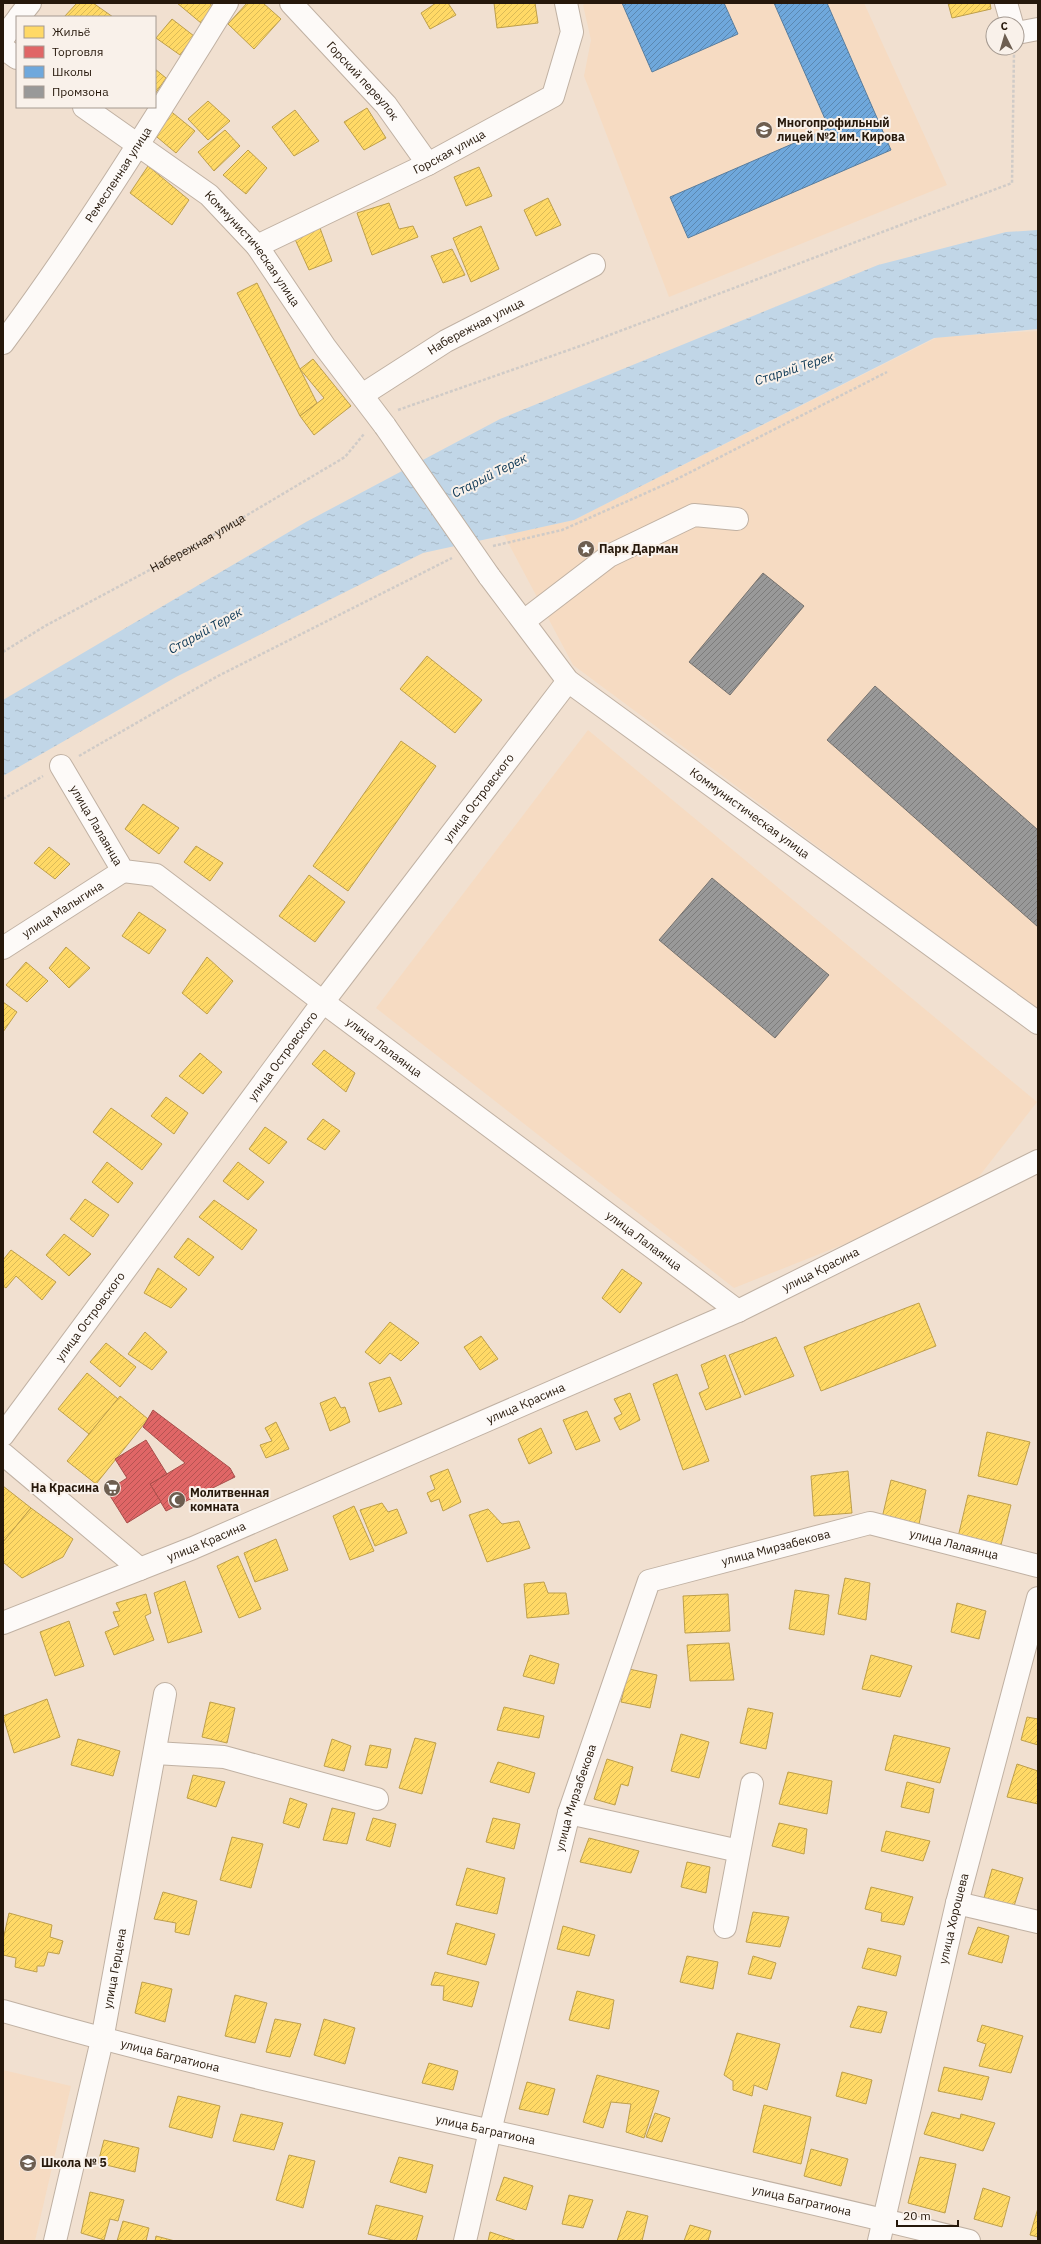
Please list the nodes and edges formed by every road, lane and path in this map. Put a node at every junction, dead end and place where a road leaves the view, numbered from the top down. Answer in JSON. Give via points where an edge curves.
{"nodes":[{"id":1,"x":30,"y":3,"type":"edge"},
{"id":2,"x":227,"y":3,"type":"edge"},
{"id":3,"x":291,"y":3,"type":"edge"},
{"id":4,"x":566,"y":3,"type":"edge"},
{"id":5,"x":1006,"y":3,"type":"edge"},
{"id":6,"x":20,"y":16,"type":"edge"},
{"id":7,"x":1010,"y":16,"type":"edge"},
{"id":8,"x":16,"y":21,"type":"edge"},
{"id":9,"x":1038,"y":30,"type":"edge"},
{"id":10,"x":1025,"y":32,"type":"edge"},
{"id":11,"x":3,"y":38,"type":"edge"},
{"id":12,"x":3,"y":48,"type":"edge"},
{"id":13,"x":1014,"y":56,"type":"edge"},
{"id":14,"x":16,"y":57,"type":"edge"},
{"id":15,"x":85,"y":108,"type":"edge"},
{"id":16,"x":137,"y":146,"type":"junction"},
{"id":17,"x":428,"y":164,"type":"junction"},
{"id":18,"x":257,"y":246,"type":"junction"},
{"id":19,"x":594,"y":265,"type":"dead end"},
{"id":20,"x":3,"y":342,"type":"edge"},
{"id":21,"x":887,"y":372,"type":"dead end"},
{"id":22,"x":362,"y":396,"type":"junction"},
{"id":23,"x":381,"y":421,"type":"junction"},
{"id":24,"x":737,"y":519,"type":"dead end"},
{"id":25,"x":492,"y":546,"type":"dead end"},
{"id":26,"x":454,"y":557,"type":"dead end"},
{"id":27,"x":524,"y":621,"type":"junction"},
{"id":28,"x":3,"y":652,"type":"edge"},
{"id":29,"x":568,"y":680,"type":"junction"},
{"id":30,"x":61,"y":766,"type":"junction"},
{"id":31,"x":3,"y":799,"type":"edge"},
{"id":32,"x":123,"y":871,"type":"junction"},
{"id":33,"x":3,"y":948,"type":"edge"},
{"id":34,"x":323,"y":1002,"type":"junction"},
{"id":35,"x":1038,"y":1023,"type":"edge"},
{"id":36,"x":1038,"y":1161,"type":"edge"},
{"id":37,"x":738,"y":1310,"type":"junction"},
{"id":38,"x":3,"y":1435,"type":"edge"},
{"id":39,"x":3,"y":1454,"type":"edge"},
{"id":40,"x":870,"y":1523,"type":"joint"},
{"id":41,"x":1038,"y":1566,"type":"edge"},
{"id":42,"x":140,"y":1569,"type":"junction"},
{"id":43,"x":1038,"y":1598,"type":"edge"},
{"id":44,"x":3,"y":1623,"type":"edge"},
{"id":45,"x":165,"y":1694,"type":"dead end"},
{"id":46,"x":155,"y":1753,"type":"junction"},
{"id":47,"x":752,"y":1784,"type":"dead end"},
{"id":48,"x":376,"y":1798,"type":"dead end"},
{"id":49,"x":569,"y":1813,"type":"junction"},
{"id":50,"x":739,"y":1851,"type":"junction"},
{"id":51,"x":957,"y":1903,"type":"junction"},
{"id":52,"x":1038,"y":1922,"type":"edge"},
{"id":53,"x":725,"y":1927,"type":"dead end"},
{"id":54,"x":3,"y":2011,"type":"edge"},
{"id":55,"x":102,"y":2040,"type":"junction"},
{"id":56,"x":490,"y":2131,"type":"junction"},
{"id":57,"x":885,"y":2220,"type":"junction"},
{"id":58,"x":55,"y":2241,"type":"edge"},
{"id":59,"x":465,"y":2241,"type":"edge"},
{"id":60,"x":880,"y":2241,"type":"edge"},
{"id":61,"x":969,"y":2241,"type":"edge"}],
"edges":[{"from":1,"to":6,"type":"street"},
{"from":2,"to":16,"type":"street","name":"Ремесленная улица"},
{"from":3,"to":17,"type":"street","name":"Горский переулок","via":[[386,105]]},
{"from":4,"to":17,"type":"street","name":"Горская улица","via":[[572,32],[553,96]]},
{"from":5,"to":7,"type":"street"},
{"from":8,"to":11,"type":"street"},
{"from":9,"to":10,"type":"street"},
{"from":12,"to":14,"type":"street"},
{"from":13,"to":23,"type":"path","via":[[1012,183]]},
{"from":15,"to":16,"type":"street","name":"Коммунистическая улица"},
{"from":16,"to":18,"type":"street","name":"Коммунистическая улица","via":[[209,195]]},
{"from":16,"to":20,"type":"street","name":"Ремесленная улица","via":[[49,281]]},
{"from":17,"to":18,"type":"street","name":"Горская улица"},
{"from":18,"to":22,"type":"street","name":"Коммунистическая улица","via":[[325,347]]},
{"from":19,"to":22,"type":"street","name":"Набережная улица","via":[[446,341]]},
{"from":21,"to":25,"type":"path","via":[[660,487],[562,530]]},
{"from":22,"to":23,"type":"street","name":"Коммунистическая улица"},
{"from":23,"to":27,"type":"street","name":"Коммунистическая улица","bridge":true,"via":[[489,576]]},
{"from":23,"to":28,"type":"path","name":"Набережная улица","via":[[345,457],[200,543],[45,626]]},
{"from":24,"to":27,"type":"street","via":[[694,515],[609,556]]},
{"from":26,"to":30,"type":"path","via":[[218,676]]},
{"from":27,"to":29,"type":"street","name":"Коммунистическая улица"},
{"from":29,"to":34,"type":"street","name":"улица Островского"},
{"from":29,"to":35,"type":"street","name":"Коммунистическая улица"},
{"from":30,"to":31,"type":"path"},
{"from":30,"to":32,"type":"street","name":"улица Лалаянца"},
{"from":32,"to":33,"type":"street","name":"улица Малыгина"},
{"from":32,"to":34,"type":"street","name":"улица Лалаянца","via":[[156,875]]},
{"from":34,"to":37,"type":"street","name":"улица Лалаянца"},
{"from":34,"to":38,"type":"street","name":"улица Островского"},
{"from":36,"to":37,"type":"street","name":"улица Красина"},
{"from":37,"to":42,"type":"street","name":"улица Красина"},
{"from":39,"to":42,"type":"street"},
{"from":40,"to":41,"type":"street","name":"улица Лалаянца"},
{"from":40,"to":49,"type":"street","name":"улица Мирзабекова","via":[[649,1581]]},
{"from":42,"to":44,"type":"street","name":"улица Красина"},
{"from":43,"to":51,"type":"street","name":"улица Хорошева"},
{"from":45,"to":46,"type":"street","name":"улица Герцена"},
{"from":46,"to":48,"type":"street","via":[[224,1757]]},
{"from":46,"to":55,"type":"street","name":"улица Герцена"},
{"from":47,"to":50,"type":"street"},
{"from":49,"to":50,"type":"street"},
{"from":49,"to":56,"type":"street","name":"улица Мирзабекова"},
{"from":50,"to":53,"type":"street"},
{"from":51,"to":52,"type":"street"},
{"from":51,"to":57,"type":"street","name":"улица Хорошева"},
{"from":54,"to":55,"type":"street","name":"улица Багратиона"},
{"from":55,"to":56,"type":"street","name":"улица Багратиона"},
{"from":55,"to":58,"type":"street","name":"улица Герцена"},
{"from":56,"to":57,"type":"street","name":"улица Багратиона"},
{"from":56,"to":59,"type":"street","name":"улица Мирзабекова"},
{"from":57,"to":60,"type":"street","name":"улица Хорошева"},
{"from":57,"to":61,"type":"street","name":"улица Багратиона"}]}
